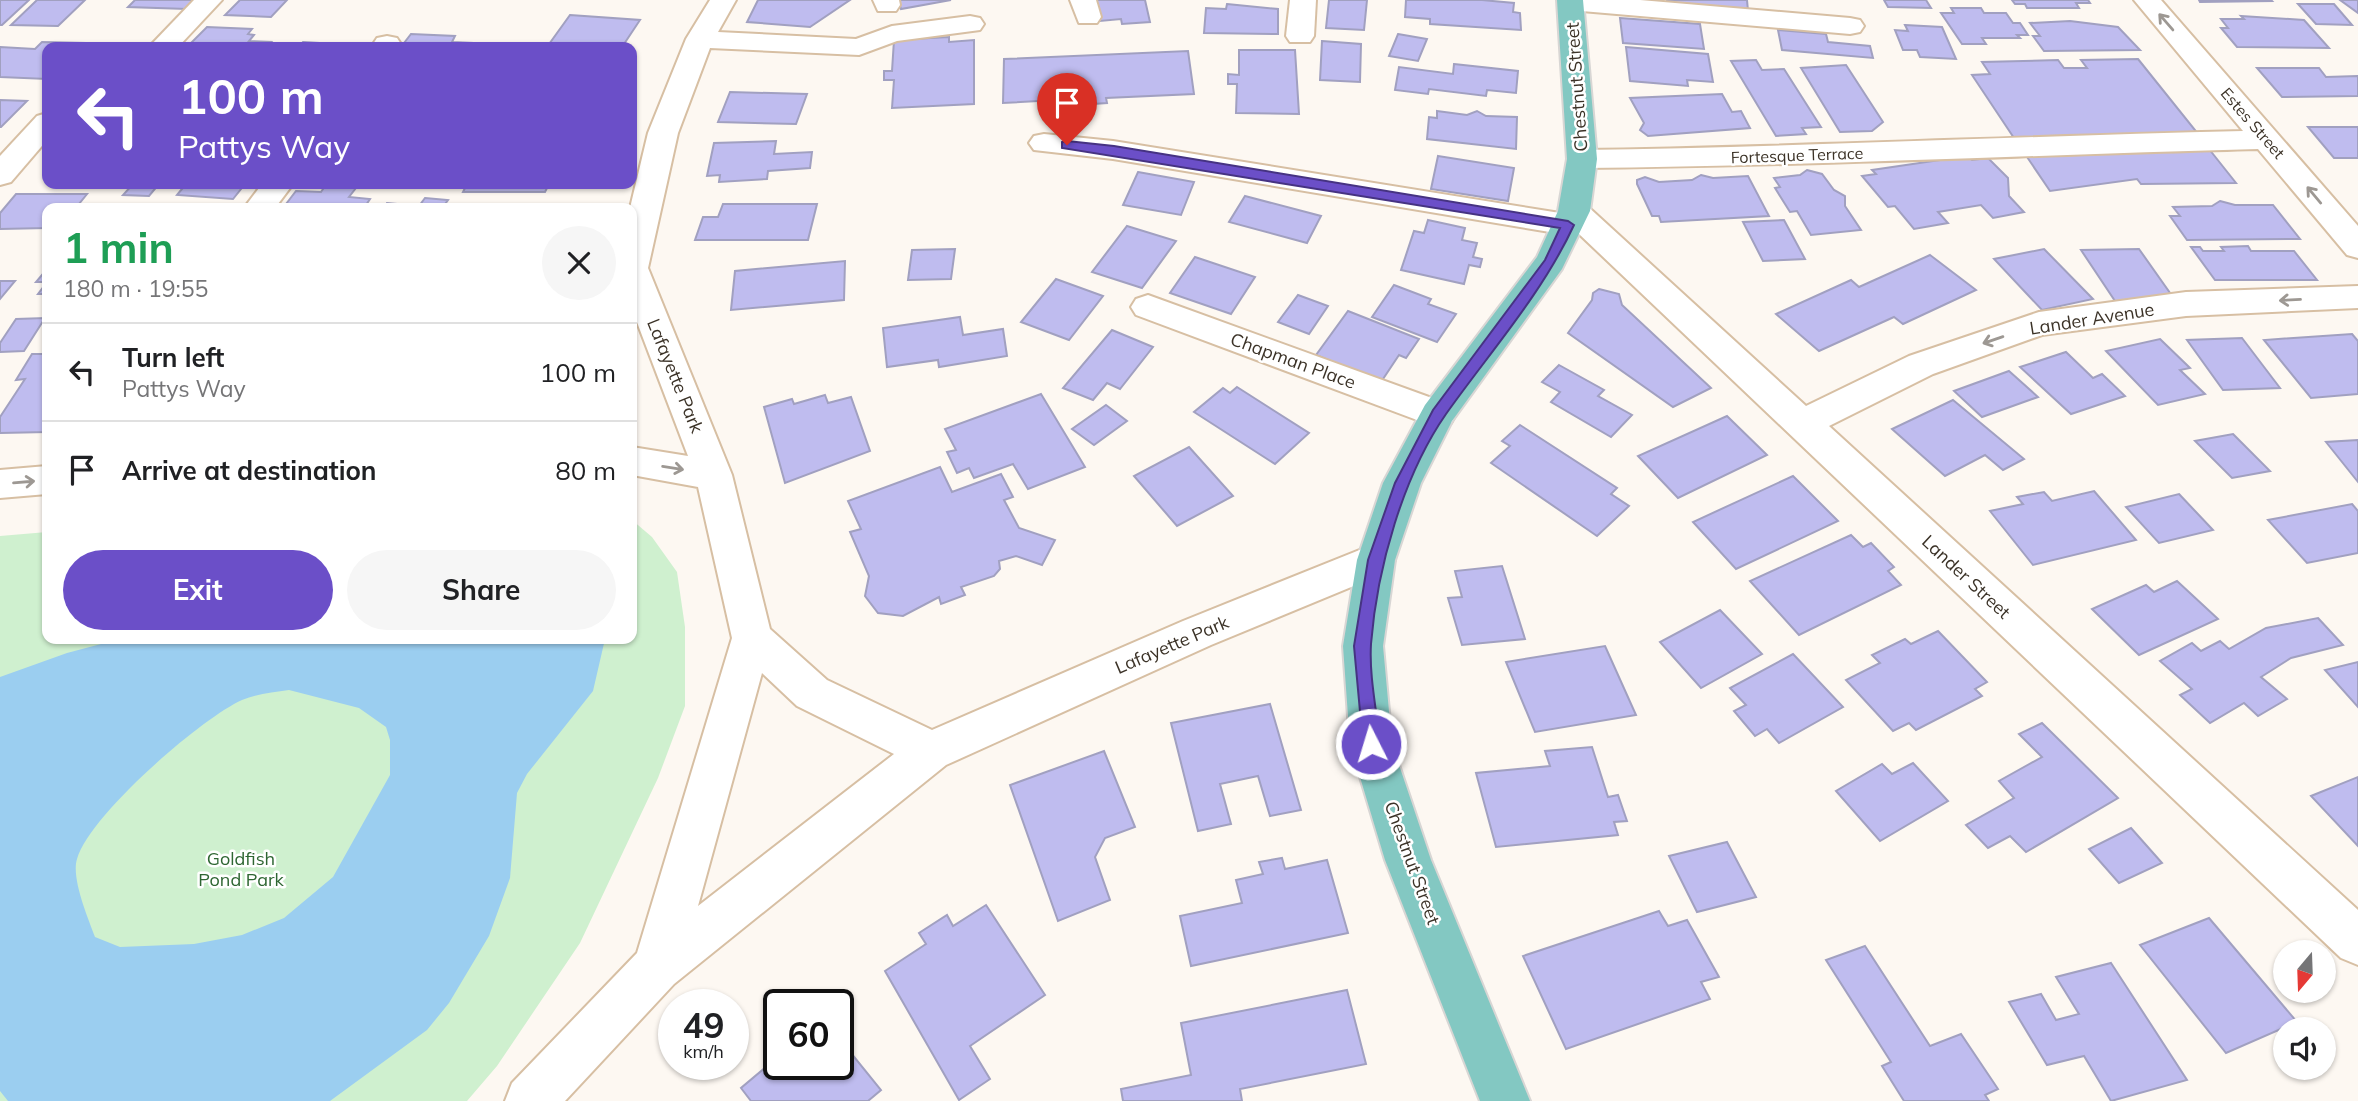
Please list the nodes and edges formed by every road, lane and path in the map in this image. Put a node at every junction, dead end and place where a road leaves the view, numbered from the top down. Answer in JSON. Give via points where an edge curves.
{"nodes":[{"id":1,"x":209,"y":0,"type":"edge"},
{"id":2,"x":723,"y":0,"type":"edge"},
{"id":3,"x":1303,"y":0,"type":"edge"},
{"id":4,"x":2147,"y":0,"type":"edge"},
{"id":5,"x":1570,"y":1,"type":"edge"},
{"id":6,"x":970,"y":24,"type":"dead end"},
{"id":7,"x":1850,"y":26,"type":"dead end"},
{"id":8,"x":1300,"y":36,"type":"dead end"},
{"id":9,"x":700,"y":39,"type":"junction"},
{"id":10,"x":168,"y":42,"type":"edge"},
{"id":11,"x":42,"y":128,"type":"edge"},
{"id":12,"x":2267,"y":141,"type":"junction"},
{"id":13,"x":1044,"y":143,"type":"dead end"},
{"id":14,"x":1582,"y":159,"type":"junction"},
{"id":15,"x":0,"y":175,"type":"edge"},
{"id":16,"x":274,"y":189,"type":"edge"},
{"id":17,"x":263,"y":203,"type":"edge"},
{"id":18,"x":1571,"y":218,"type":"junction"},
{"id":19,"x":637,"y":247,"type":"edge"},
{"id":20,"x":2358,"y":247,"type":"edge"},
{"id":21,"x":637,"y":282,"type":"edge"},
{"id":22,"x":2358,"y":297,"type":"edge"},
{"id":23,"x":1148,"y":307,"type":"dead end"},
{"id":24,"x":1438,"y":414,"type":"junction"},
{"id":25,"x":1802,"y":424,"type":"junction"},
{"id":26,"x":637,"y":462,"type":"edge"},
{"id":27,"x":714,"y":475,"type":"junction"},
{"id":28,"x":42,"y":480,"type":"edge"},
{"id":29,"x":0,"y":484,"type":"edge"},
{"id":30,"x":1376,"y":560,"type":"junction"},
{"id":31,"x":752,"y":638,"type":"junction"},
{"id":32,"x":931,"y":751,"type":"junction"},
{"id":33,"x":2358,"y":942,"type":"edge"},
{"id":34,"x":657,"y":967,"type":"junction"},
{"id":35,"x":530,"y":1101,"type":"edge"},
{"id":36,"x":1505,"y":1101,"type":"edge"}],
"edges":[{"from":1,"to":10,"type":"street"},
{"from":2,"to":9,"type":"street","name":"Lafayette Park"},
{"from":3,"to":8,"type":"street"},
{"from":12,"to":4,"type":"street","name":"Estes Street","one_way":true},
{"from":5,"to":7,"type":"street"},
{"from":5,"to":14,"type":"main road","name":"Chestnut Street"},
{"from":6,"to":9,"type":"street","via":[[892,34],[859,47]]},
{"from":9,"to":19,"type":"street","name":"Lafayette Park","via":[[663,134]]},
{"from":11,"to":15,"type":"street"},
{"from":12,"to":14,"type":"street","name":"Fortesque Terrace"},
{"from":20,"to":12,"type":"street","name":"Estes Street","one_way":true},
{"from":13,"to":18,"type":"street"},
{"from":14,"to":18,"type":"main road","name":"Chestnut Street"},
{"from":16,"to":17,"type":"street"},
{"from":18,"to":24,"type":"main road","name":"Chestnut Street","via":[[1551,261]]},
{"from":18,"to":25,"type":"street","name":"Lander Street"},
{"from":21,"to":27,"type":"street","name":"Lafayette Park"},
{"from":22,"to":25,"type":"street","name":"Lander Avenue","one_way":true,"via":[[2186,304],[2039,324],[1921,365]]},
{"from":23,"to":24,"type":"street","name":"Chapman Place"},
{"from":24,"to":30,"type":"main road","name":"Chestnut Street","via":[[1402,483]]},
{"from":25,"to":33,"type":"street","name":"Lander Street"},
{"from":26,"to":27,"type":"street","one_way":true},
{"from":27,"to":31,"type":"street","name":"Lafayette Park"},
{"from":29,"to":28,"type":"street","one_way":true},
{"from":30,"to":32,"type":"street","name":"Lafayette Park"},
{"from":30,"to":36,"type":"main road","name":"Chestnut Street","via":[[1363,646],[1371,744],[1408,860]]},
{"from":31,"to":32,"type":"street","via":[[813,693]]},
{"from":31,"to":34,"type":"street","name":"Lafayette Park"},
{"from":32,"to":34,"type":"street","name":"Lafayette Park"},
{"from":34,"to":35,"type":"street","name":"Lafayette Park"}]}
